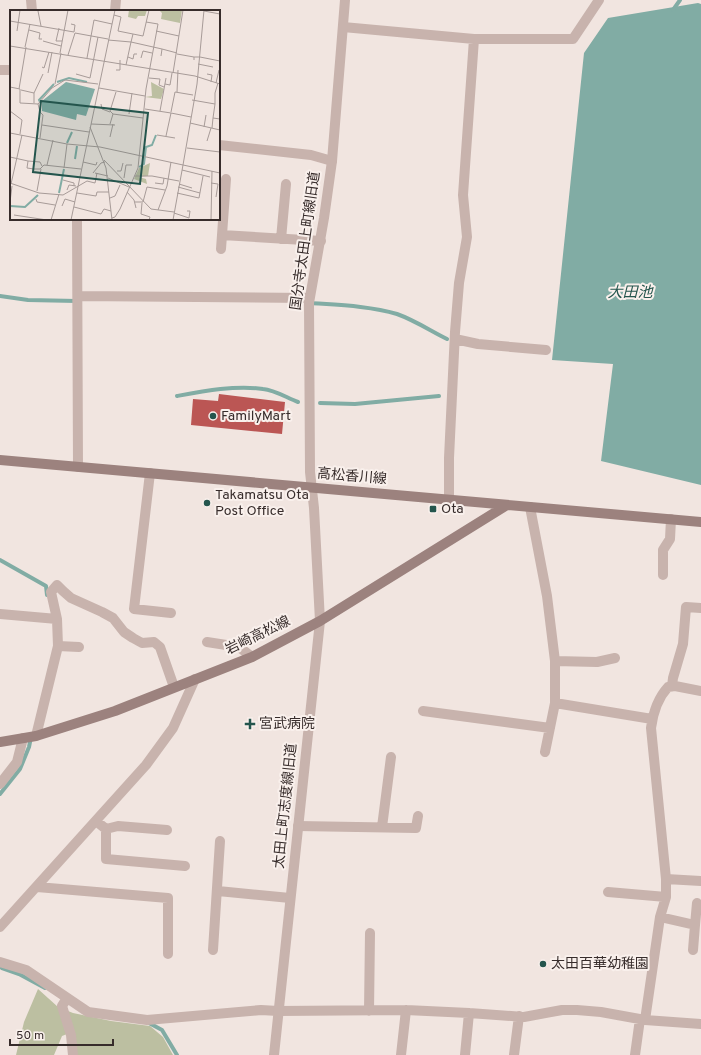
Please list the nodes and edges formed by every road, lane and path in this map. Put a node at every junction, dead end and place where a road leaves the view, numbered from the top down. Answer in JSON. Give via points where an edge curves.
{"nodes":[{"id":1,"x":31,"y":0,"type":"edge"},
{"id":2,"x":116,"y":0,"type":"edge"},
{"id":3,"x":345,"y":0,"type":"edge"},
{"id":4,"x":599,"y":0,"type":"edge"},
{"id":5,"x":32,"y":10,"type":"edge"},
{"id":6,"x":115,"y":10,"type":"edge"},
{"id":7,"x":343,"y":27,"type":"junction"},
{"id":8,"x":474,"y":39,"type":"junction"},
{"id":9,"x":220,"y":145,"type":"edge"},
{"id":10,"x":332,"y":161,"type":"junction"},
{"id":11,"x":226,"y":179,"type":"dead end"},
{"id":12,"x":286,"y":184,"type":"dead end"},
{"id":13,"x":77,"y":220,"type":"edge"},
{"id":14,"x":222,"y":235,"type":"junction"},
{"id":15,"x":281,"y":239,"type":"junction"},
{"id":16,"x":320,"y":241,"type":"junction"},
{"id":17,"x":220,"y":249,"type":"dead end"},
{"id":18,"x":78,"y":299,"type":"junction"},
{"id":19,"x":309,"y":302,"type":"junction"},
{"id":20,"x":455,"y":339,"type":"junction"},
{"id":21,"x":546,"y":350,"type":"dead end"},
{"id":22,"x":0,"y":460,"type":"edge"},
{"id":23,"x":78,"y":467,"type":"junction"},
{"id":24,"x":150,"y":473,"type":"junction"},
{"id":25,"x":313,"y":487,"type":"junction"},
{"id":26,"x":449,"y":500,"type":"junction"},
{"id":27,"x":507,"y":505,"type":"junction"},
{"id":28,"x":530,"y":507,"type":"junction"},
{"id":29,"x":671,"y":519,"type":"junction"},
{"id":30,"x":701,"y":522,"type":"edge"},
{"id":31,"x":663,"y":575,"type":"dead end"},
{"id":32,"x":701,"y":608,"type":"edge"},
{"id":33,"x":171,"y":613,"type":"dead end"},
{"id":34,"x":0,"y":614,"type":"edge"},
{"id":35,"x":57,"y":619,"type":"junction"},
{"id":36,"x":320,"y":620,"type":"junction"},
{"id":37,"x":207,"y":642,"type":"dead end"},
{"id":38,"x":58,"y":646,"type":"junction"},
{"id":39,"x":80,"y":647,"type":"dead end"},
{"id":40,"x":252,"y":657,"type":"junction"},
{"id":41,"x":614,"y":658,"type":"dead end"},
{"id":42,"x":556,"y":661,"type":"junction"},
{"id":43,"x":195,"y":679,"type":"junction"},
{"id":44,"x":672,"y":686,"type":"junction"},
{"id":45,"x":174,"y":687,"type":"junction"},
{"id":46,"x":701,"y":692,"type":"edge"},
{"id":47,"x":555,"y":703,"type":"junction"},
{"id":48,"x":423,"y":711,"type":"dead end"},
{"id":49,"x":652,"y":719,"type":"junction"},
{"id":50,"x":550,"y":728,"type":"junction"},
{"id":51,"x":36,"y":736,"type":"junction"},
{"id":52,"x":23,"y":738,"type":"junction"},
{"id":53,"x":0,"y":742,"type":"edge"},
{"id":54,"x":545,"y":752,"type":"dead end"},
{"id":55,"x":391,"y":757,"type":"dead end"},
{"id":56,"x":0,"y":784,"type":"edge"},
{"id":57,"x":418,"y":816,"type":"dead end"},
{"id":58,"x":96,"y":821,"type":"junction"},
{"id":59,"x":298,"y":826,"type":"junction"},
{"id":60,"x":382,"y":827,"type":"junction"},
{"id":61,"x":106,"y":830,"type":"junction"},
{"id":62,"x":167,"y":830,"type":"dead end"},
{"id":63,"x":220,"y":841,"type":"dead end"},
{"id":64,"x":185,"y":866,"type":"dead end"},
{"id":65,"x":666,"y":879,"type":"junction"},
{"id":66,"x":701,"y":881,"type":"edge"},
{"id":67,"x":37,"y":887,"type":"junction"},
{"id":68,"x":218,"y":891,"type":"junction"},
{"id":69,"x":608,"y":892,"type":"dead end"},
{"id":70,"x":666,"y":897,"type":"junction"},
{"id":71,"x":290,"y":898,"type":"junction"},
{"id":72,"x":697,"y":903,"type":"dead end"},
{"id":73,"x":660,"y":917,"type":"junction"},
{"id":74,"x":695,"y":924,"type":"junction"},
{"id":75,"x":0,"y":927,"type":"edge"},
{"id":76,"x":370,"y":932,"type":"dead end"},
{"id":77,"x":213,"y":950,"type":"dead end"},
{"id":78,"x":693,"y":950,"type":"dead end"},
{"id":79,"x":168,"y":954,"type":"dead end"},
{"id":80,"x":0,"y":962,"type":"edge"},
{"id":81,"x":65,"y":1002,"type":"junction"},
{"id":82,"x":406,"y":1010,"type":"junction"},
{"id":83,"x":278,"y":1011,"type":"junction"},
{"id":84,"x":369,"y":1011,"type":"junction"},
{"id":85,"x":469,"y":1013,"type":"junction"},
{"id":86,"x":519,"y":1016,"type":"junction"},
{"id":87,"x":643,"y":1020,"type":"junction"},
{"id":88,"x":701,"y":1024,"type":"edge"},
{"id":89,"x":73,"y":1055,"type":"edge"},
{"id":90,"x":274,"y":1055,"type":"edge"},
{"id":91,"x":401,"y":1055,"type":"edge"},
{"id":92,"x":465,"y":1055,"type":"edge"},
{"id":93,"x":514,"y":1055,"type":"edge"},
{"id":94,"x":635,"y":1055,"type":"edge"}],
"edges":[{"from":1,"to":5,"type":"street"},
{"from":2,"to":6,"type":"street"},
{"from":3,"to":7,"type":"street","name":"国分寺太田上町線旧道"},
{"from":4,"to":8,"type":"street","via":[[573,39]]},
{"from":7,"to":8,"type":"street"},
{"from":7,"to":10,"type":"street","name":"国分寺太田上町線旧道"},
{"from":8,"to":20,"type":"street","via":[[463,195],[467,237],[459,283]]},
{"from":9,"to":10,"type":"street","via":[[311,155]]},
{"from":10,"to":16,"type":"street","name":"国分寺太田上町線旧道"},
{"from":11,"to":14,"type":"street"},
{"from":12,"to":15,"type":"street"},
{"from":13,"to":18,"type":"street"},
{"from":14,"to":15,"type":"street"},
{"from":14,"to":17,"type":"street"},
{"from":15,"to":16,"type":"street"},
{"from":16,"to":19,"type":"street","name":"国分寺太田上町線旧道"},
{"from":18,"to":19,"type":"street"},
{"from":18,"to":23,"type":"street"},
{"from":19,"to":25,"type":"street","name":"国分寺太田上町線旧道","via":[[310,472]]},
{"from":20,"to":21,"type":"street","via":[[478,344]]},
{"from":20,"to":26,"type":"street"},
{"from":22,"to":23,"type":"main road","name":"高松香川線"},
{"from":23,"to":24,"type":"main road","name":"高松香川線"},
{"from":24,"to":25,"type":"main road","name":"高松香川線"},
{"from":24,"to":33,"type":"street","via":[[134,609]]},
{"from":25,"to":26,"type":"main road","name":"高松香川線"},
{"from":25,"to":36,"type":"street","name":"太田上町志度線旧道"},
{"from":26,"to":27,"type":"main road","name":"高松香川線"},
{"from":27,"to":28,"type":"main road","name":"高松香川線"},
{"from":27,"to":36,"type":"main road","name":"岩崎高松線"},
{"from":28,"to":29,"type":"main road","name":"高松香川線"},
{"from":28,"to":42,"type":"street"},
{"from":29,"to":30,"type":"main road","name":"高松香川線"},
{"from":29,"to":31,"type":"street","via":[[670,539],[663,550]]},
{"from":32,"to":44,"type":"street","via":[[686,607],[683,644]]},
{"from":34,"to":35,"type":"street"},
{"from":35,"to":38,"type":"street"},
{"from":35,"to":45,"type":"street","via":[[51,592],[57,585],[71,598],[113,618],[124,632],[133,638],[142,643],[154,642],[160,647]]},
{"from":36,"to":40,"type":"main road","name":"岩崎高松線"},
{"from":36,"to":59,"type":"street","name":"太田上町志度線旧道"},
{"from":37,"to":40,"type":"street","via":[[239,647]]},
{"from":38,"to":39,"type":"street"},
{"from":38,"to":51,"type":"street"},
{"from":40,"to":43,"type":"main road","name":"岩崎高松線"},
{"from":41,"to":42,"type":"street","via":[[597,662]]},
{"from":42,"to":47,"type":"street"},
{"from":43,"to":45,"type":"main road","name":"岩崎高松線"},
{"from":43,"to":58,"type":"street","via":[[173,728],[146,765]]},
{"from":44,"to":46,"type":"street"},
{"from":44,"to":49,"type":"street","via":[[668,686],[664,692]]},
{"from":45,"to":51,"type":"main road","name":"岩崎高松線"},
{"from":47,"to":49,"type":"street"},
{"from":47,"to":50,"type":"street"},
{"from":48,"to":50,"type":"street"},
{"from":49,"to":65,"type":"street"},
{"from":50,"to":54,"type":"street"},
{"from":51,"to":52,"type":"main road","name":"岩崎高松線"},
{"from":52,"to":53,"type":"main road","name":"岩崎高松線"},
{"from":52,"to":56,"type":"street","via":[[17,762]]},
{"from":55,"to":60,"type":"street"},
{"from":57,"to":60,"type":"street","via":[[416,828]]},
{"from":58,"to":61,"type":"street"},
{"from":58,"to":67,"type":"street"},
{"from":59,"to":60,"type":"street"},
{"from":59,"to":71,"type":"street","name":"太田上町志度線旧道"},
{"from":61,"to":62,"type":"street","via":[[118,826]]},
{"from":61,"to":64,"type":"street","via":[[106,859]]},
{"from":63,"to":68,"type":"street"},
{"from":65,"to":66,"type":"street"},
{"from":65,"to":70,"type":"street"},
{"from":67,"to":75,"type":"street"},
{"from":67,"to":79,"type":"street","via":[[168,898]]},
{"from":68,"to":71,"type":"street"},
{"from":68,"to":77,"type":"street"},
{"from":69,"to":70,"type":"street"},
{"from":70,"to":73,"type":"street"},
{"from":71,"to":83,"type":"street","name":"太田上町志度線旧道"},
{"from":72,"to":74,"type":"street"},
{"from":73,"to":74,"type":"street"},
{"from":73,"to":87,"type":"street"},
{"from":74,"to":78,"type":"street"},
{"from":76,"to":84,"type":"street"},
{"from":80,"to":81,"type":"street","via":[[26,970]]},
{"from":81,"to":83,"type":"street","via":[[88,1012],[147,1020],[261,1010]]},
{"from":81,"to":89,"type":"street"},
{"from":82,"to":84,"type":"street"},
{"from":82,"to":85,"type":"street"},
{"from":82,"to":91,"type":"street"},
{"from":83,"to":84,"type":"street"},
{"from":83,"to":90,"type":"street","name":"太田上町志度線旧道"},
{"from":85,"to":86,"type":"street"},
{"from":85,"to":92,"type":"street"},
{"from":86,"to":87,"type":"street","via":[[577,1010]]},
{"from":86,"to":93,"type":"street"},
{"from":87,"to":88,"type":"street"},
{"from":87,"to":94,"type":"street"}]}
